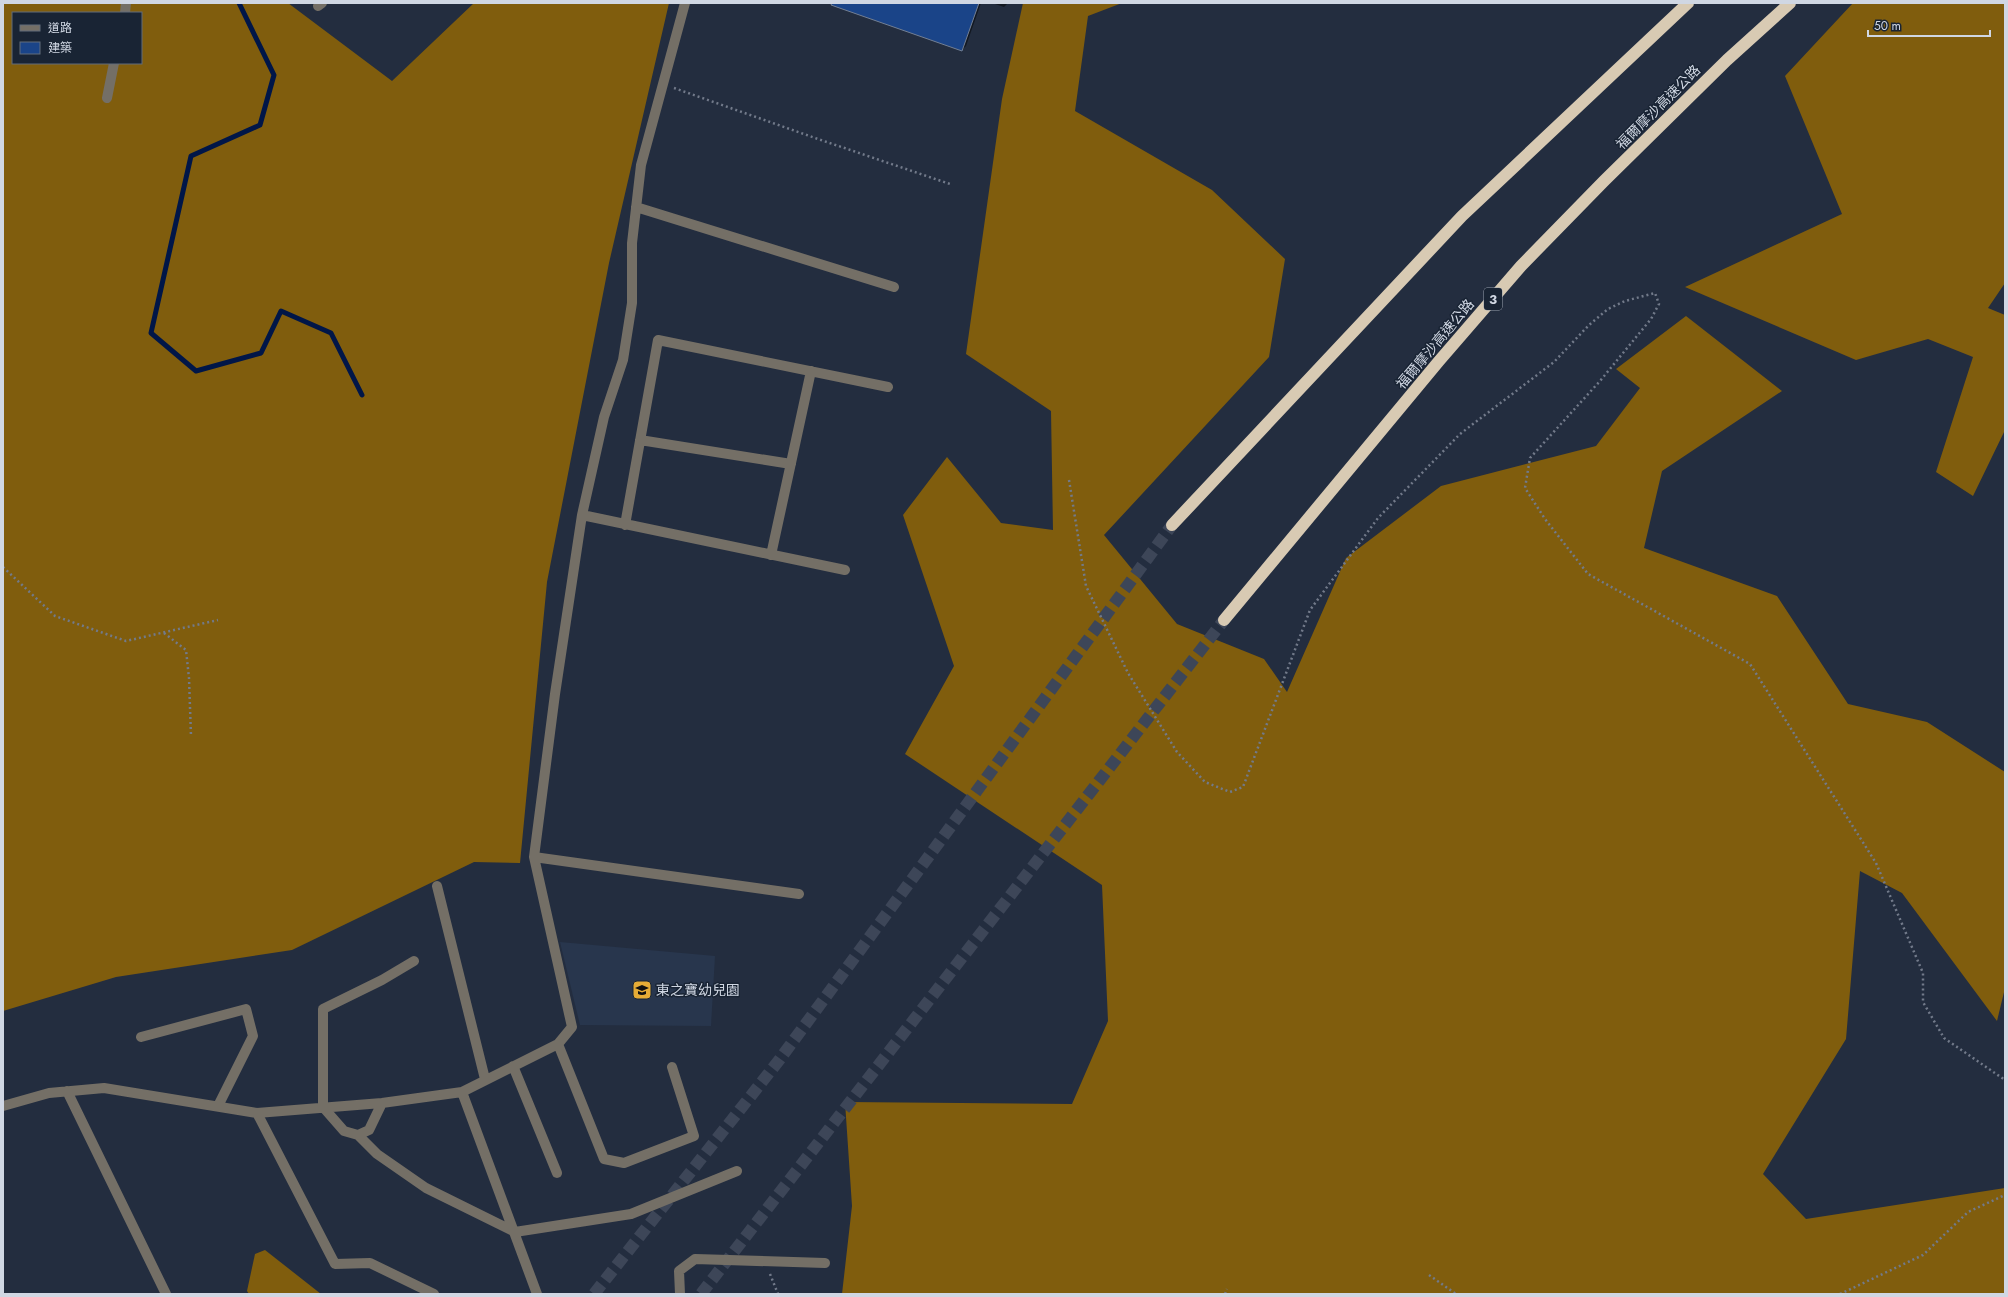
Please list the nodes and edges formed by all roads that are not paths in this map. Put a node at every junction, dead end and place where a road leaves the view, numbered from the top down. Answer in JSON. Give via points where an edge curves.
{"nodes":[{"id":1,"x":685,"y":3,"type":"edge"},
{"id":2,"x":1688,"y":3,"type":"edge"},
{"id":3,"x":1790,"y":3,"type":"edge"},
{"id":4,"x":114,"y":64,"type":"edge"},
{"id":5,"x":107,"y":98,"type":"dead end"},
{"id":6,"x":636,"y":207,"type":"junction"},
{"id":7,"x":894,"y":287,"type":"dead end"},
{"id":8,"x":811,"y":371,"type":"junction"},
{"id":9,"x":888,"y":387,"type":"dead end"},
{"id":10,"x":640,"y":440,"type":"junction"},
{"id":11,"x":791,"y":464,"type":"junction"},
{"id":12,"x":582,"y":515,"type":"junction"},
{"id":13,"x":625,"y":524,"type":"junction"},
{"id":14,"x":1172,"y":525,"type":"tunnel mouth"},
{"id":15,"x":771,"y":555,"type":"junction"},
{"id":16,"x":845,"y":570,"type":"dead end"},
{"id":17,"x":1224,"y":620,"type":"tunnel mouth"},
{"id":18,"x":534,"y":857,"type":"junction"},
{"id":19,"x":437,"y":886,"type":"dead end"},
{"id":20,"x":799,"y":894,"type":"dead end"},
{"id":21,"x":414,"y":961,"type":"dead end"},
{"id":22,"x":142,"y":1037,"type":"dead end"},
{"id":23,"x":558,"y":1044,"type":"junction"},
{"id":24,"x":513,"y":1066,"type":"junction"},
{"id":25,"x":672,"y":1067,"type":"dead end"},
{"id":26,"x":485,"y":1079,"type":"junction"},
{"id":27,"x":67,"y":1091,"type":"junction"},
{"id":28,"x":462,"y":1092,"type":"junction"},
{"id":29,"x":382,"y":1103,"type":"junction"},
{"id":30,"x":3,"y":1106,"type":"edge"},
{"id":31,"x":218,"y":1106,"type":"junction"},
{"id":32,"x":324,"y":1107,"type":"junction"},
{"id":33,"x":257,"y":1112,"type":"junction"},
{"id":34,"x":358,"y":1136,"type":"junction"},
{"id":35,"x":737,"y":1171,"type":"dead end"},
{"id":36,"x":557,"y":1172,"type":"dead end"},
{"id":37,"x":515,"y":1232,"type":"junction"},
{"id":38,"x":824,"y":1263,"type":"dead end"},
{"id":39,"x":166,"y":1294,"type":"edge"},
{"id":40,"x":434,"y":1294,"type":"edge"},
{"id":41,"x":537,"y":1294,"type":"edge"},
{"id":42,"x":680,"y":1294,"type":"edge"}],
"edges":[{"from":1,"to":6,"type":"street","via":[[641,165]]},
{"from":2,"to":14,"type":"highway","via":[[1462,216]]},
{"from":3,"to":17,"type":"highway","name":"福爾摩沙高速公路","number":"3","via":[[1727,60],[1522,266],[1439,361]]},
{"from":4,"to":5,"type":"street"},
{"from":6,"to":7,"type":"street"},
{"from":6,"to":12,"type":"street","via":[[632,243],[632,303],[623,360],[604,417]]},
{"from":8,"to":9,"type":"street"},
{"from":8,"to":10,"type":"street","via":[[658,340]]},
{"from":8,"to":11,"type":"street"},
{"from":10,"to":11,"type":"street"},
{"from":10,"to":13,"type":"street"},
{"from":11,"to":15,"type":"street"},
{"from":12,"to":13,"type":"street"},
{"from":12,"to":18,"type":"street"},
{"from":13,"to":15,"type":"street"},
{"from":15,"to":16,"type":"street"},
{"from":18,"to":20,"type":"street"},
{"from":18,"to":23,"type":"street","via":[[572,1027]]},
{"from":19,"to":26,"type":"street"},
{"from":21,"to":32,"type":"street","via":[[323,1009]]},
{"from":22,"to":31,"type":"street","via":[[246,1009],[253,1036]]},
{"from":23,"to":24,"type":"street"},
{"from":23,"to":25,"type":"street","via":[[604,1159],[624,1163],[694,1136]]},
{"from":24,"to":26,"type":"street"},
{"from":24,"to":36,"type":"street"},
{"from":26,"to":28,"type":"street"},
{"from":27,"to":30,"type":"street","via":[[49,1093]]},
{"from":27,"to":31,"type":"street","via":[[104,1088]]},
{"from":27,"to":39,"type":"street"},
{"from":28,"to":29,"type":"street"},
{"from":28,"to":37,"type":"street"},
{"from":29,"to":32,"type":"street"},
{"from":29,"to":34,"type":"street","via":[[369,1130]]},
{"from":31,"to":33,"type":"street"},
{"from":32,"to":33,"type":"street"},
{"from":32,"to":34,"type":"street","via":[[344,1131]]},
{"from":33,"to":40,"type":"street","via":[[335,1264],[370,1263]]},
{"from":34,"to":37,"type":"street","via":[[377,1154],[426,1188]]},
{"from":35,"to":37,"type":"street","via":[[631,1214]]},
{"from":37,"to":41,"type":"street"},
{"from":38,"to":42,"type":"street","via":[[695,1259],[680,1271]]}]}
